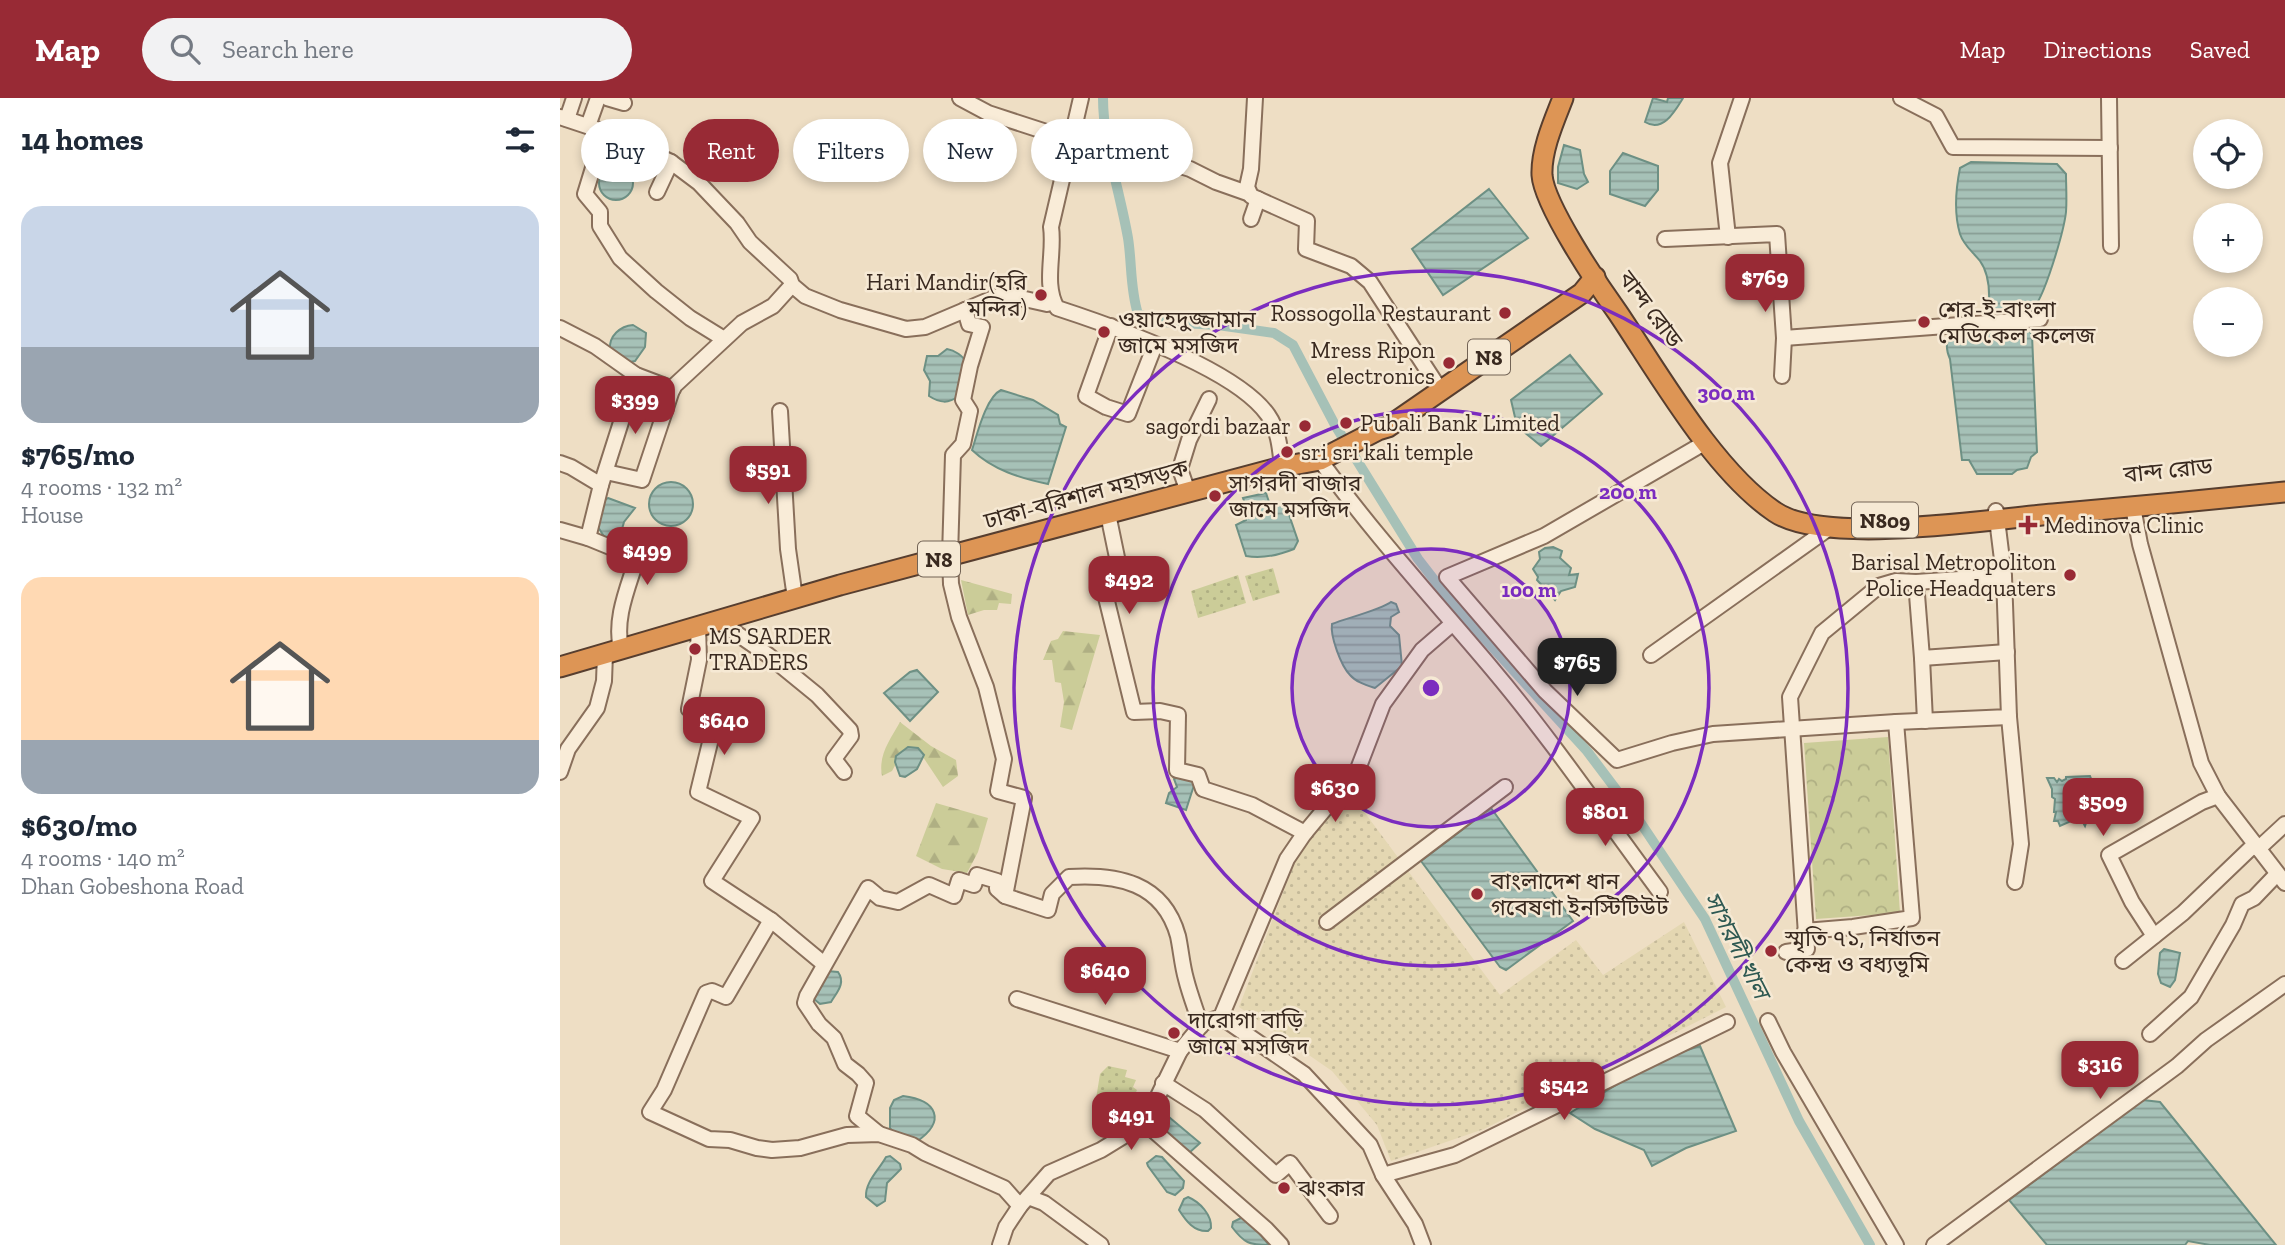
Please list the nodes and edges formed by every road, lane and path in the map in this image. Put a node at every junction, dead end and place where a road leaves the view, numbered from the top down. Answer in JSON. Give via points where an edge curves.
{"nodes":[{"id":1,"x":574,"y":98,"type":"edge"},
{"id":2,"x":598,"y":98,"type":"edge"},
{"id":3,"x":607,"y":98,"type":"edge"},
{"id":4,"x":960,"y":98,"type":"edge"},
{"id":5,"x":1082,"y":98,"type":"edge"},
{"id":6,"x":1255,"y":98,"type":"edge"},
{"id":7,"x":1563,"y":98,"type":"edge"},
{"id":8,"x":1742,"y":98,"type":"edge"},
{"id":9,"x":1901,"y":98,"type":"edge"},
{"id":10,"x":2109,"y":98,"type":"edge"},
{"id":11,"x":624,"y":103,"type":"dead end"},
{"id":12,"x":564,"y":118,"type":"edge"},
{"id":13,"x":590,"y":119,"type":"edge"},
{"id":14,"x":1076,"y":119,"type":"edge"},
{"id":15,"x":581,"y":124,"type":"edge"},
{"id":16,"x":1031,"y":127,"type":"edge"},
{"id":17,"x":2110,"y":148,"type":"junction"},
{"id":18,"x":671,"y":162,"type":"joint"},
{"id":19,"x":1193,"y":170,"type":"edge"},
{"id":20,"x":589,"y":182,"type":"edge"},
{"id":21,"x":1061,"y":182,"type":"edge"},
{"id":22,"x":657,"y":191,"type":"dead end"},
{"id":23,"x":1254,"y":196,"type":"junction"},
{"id":24,"x":1251,"y":219,"type":"dead end"},
{"id":25,"x":1728,"y":237,"type":"junction"},
{"id":26,"x":1665,"y":239,"type":"dead end"},
{"id":27,"x":2111,"y":246,"type":"dead end"},
{"id":28,"x":1595,"y":277,"type":"junction"},
{"id":29,"x":792,"y":285,"type":"junction"},
{"id":30,"x":1053,"y":301,"type":"junction"},
{"id":31,"x":965,"y":310,"type":"junction"},
{"id":32,"x":2040,"y":319,"type":"dead end"},
{"id":33,"x":1111,"y":326,"type":"junction"},
{"id":34,"x":560,"y":328,"type":"edge"},
{"id":35,"x":1784,"y":338,"type":"junction"},
{"id":36,"x":724,"y":339,"type":"junction"},
{"id":37,"x":1155,"y":345,"type":"junction"},
{"id":38,"x":636,"y":376,"type":"junction"},
{"id":39,"x":1783,"y":376,"type":"dead end"},
{"id":40,"x":1437,"y":385,"type":"junction"},
{"id":41,"x":673,"y":389,"type":"junction"},
{"id":42,"x":1209,"y":399,"type":"dead end"},
{"id":43,"x":780,"y":411,"type":"dead end"},
{"id":44,"x":1378,"y":430,"type":"junction"},
{"id":45,"x":1706,"y":442,"type":"junction"},
{"id":46,"x":1344,"y":449,"type":"junction"},
{"id":47,"x":560,"y":463,"type":"edge"},
{"id":48,"x":1282,"y":467,"type":"junction"},
{"id":49,"x":603,"y":479,"type":"junction"},
{"id":50,"x":2285,"y":483,"type":"edge"},
{"id":51,"x":1188,"y":492,"type":"junction"},
{"id":52,"x":2285,"y":492,"type":"edge"},
{"id":53,"x":2133,"y":507,"type":"junction"},
{"id":54,"x":1108,"y":513,"type":"junction"},
{"id":55,"x":1997,"y":516,"type":"junction"},
{"id":56,"x":1832,"y":526,"type":"junction"},
{"id":57,"x":560,"y":530,"type":"edge"},
{"id":58,"x":588,"y":538,"type":"junction"},
{"id":59,"x":950,"y":556,"type":"junction"},
{"id":60,"x":2004,"y":576,"type":"junction"},
{"id":61,"x":1916,"y":582,"type":"junction"},
{"id":62,"x":795,"y":598,"type":"junction"},
{"id":63,"x":717,"y":620,"type":"junction"},
{"id":64,"x":1452,"y":624,"type":"junction"},
{"id":65,"x":698,"y":626,"type":"junction"},
{"id":66,"x":613,"y":651,"type":"junction"},
{"id":67,"x":2007,"y":652,"type":"junction"},
{"id":68,"x":1651,"y":655,"type":"dead end"},
{"id":69,"x":1922,"y":658,"type":"junction"},
{"id":70,"x":560,"y":667,"type":"edge"},
{"id":71,"x":2009,"y":717,"type":"junction"},
{"id":72,"x":1925,"y":721,"type":"junction"},
{"id":73,"x":1896,"y":722,"type":"junction"},
{"id":74,"x":1793,"y":728,"type":"junction"},
{"id":75,"x":560,"y":772,"type":"edge"},
{"id":76,"x":844,"y":772,"type":"dead end"},
{"id":77,"x":1505,"y":788,"type":"dead end"},
{"id":78,"x":2218,"y":796,"type":"junction"},
{"id":79,"x":2285,"y":824,"type":"edge"},
{"id":80,"x":1305,"y":833,"type":"junction"},
{"id":81,"x":2256,"y":847,"type":"junction"},
{"id":82,"x":2281,"y":878,"type":"edge"},
{"id":83,"x":2015,"y":882,"type":"dead end"},
{"id":84,"x":1660,"y":892,"type":"dead end"},
{"id":85,"x":1005,"y":896,"type":"junction"},
{"id":86,"x":771,"y":920,"type":"junction"},
{"id":87,"x":1327,"y":922,"type":"dead end"},
{"id":88,"x":1805,"y":931,"type":"junction"},
{"id":89,"x":2154,"y":936,"type":"junction"},
{"id":90,"x":1786,"y":952,"type":"dead end"},
{"id":91,"x":2123,"y":961,"type":"dead end"},
{"id":92,"x":824,"y":964,"type":"junction"},
{"id":93,"x":2285,"y":984,"type":"edge"},
{"id":94,"x":1017,"y":999,"type":"dead end"},
{"id":95,"x":1221,"y":1017,"type":"junction"},
{"id":96,"x":1768,"y":1021,"type":"dead end"},
{"id":97,"x":1727,"y":1022,"type":"dead end"},
{"id":98,"x":1201,"y":1026,"type":"junction"},
{"id":99,"x":2150,"y":1034,"type":"dead end"},
{"id":100,"x":1180,"y":1051,"type":"junction"},
{"id":101,"x":1163,"y":1083,"type":"junction"},
{"id":102,"x":1145,"y":1123,"type":"junction"},
{"id":103,"x":879,"y":1134,"type":"junction"},
{"id":104,"x":1383,"y":1175,"type":"junction"},
{"id":105,"x":1024,"y":1201,"type":"junction"},
{"id":106,"x":1330,"y":1216,"type":"dead end"},
{"id":107,"x":1000,"y":1245,"type":"edge"},
{"id":108,"x":1101,"y":1245,"type":"edge"},
{"id":109,"x":1281,"y":1245,"type":"edge"},
{"id":110,"x":1423,"y":1245,"type":"edge"},
{"id":111,"x":1896,"y":1245,"type":"edge"},
{"id":112,"x":1934,"y":1245,"type":"edge"}],
"edges":[{"from":1,"to":12,"type":"street"},
{"from":2,"to":13,"type":"street"},
{"from":3,"to":11,"type":"street"},
{"from":4,"to":16,"type":"street"},
{"from":5,"to":14,"type":"street"},
{"from":6,"to":23,"type":"street","via":[[1247,187]]},
{"from":7,"to":28,"type":"highway","via":[[1546,153],[1544,189]]},
{"from":8,"to":25,"type":"street","via":[[1720,163]]},
{"from":9,"to":17,"type":"street","via":[[1936,116],[1953,147]]},
{"from":10,"to":17,"type":"street"},
{"from":12,"to":15,"type":"street"},
{"from":17,"to":27,"type":"street"},
{"from":18,"to":22,"type":"street"},
{"from":18,"to":29,"type":"street","via":[[699,183]]},
{"from":19,"to":23,"type":"street"},
{"from":20,"to":36,"type":"street","via":[[585,194],[600,212],[600,226],[620,258],[690,318]]},
{"from":21,"to":30,"type":"street","via":[[1051,227]]},
{"from":23,"to":24,"type":"street"},
{"from":23,"to":40,"type":"street","via":[[1307,221],[1306,249],[1351,266],[1370,282]]},
{"from":25,"to":26,"type":"street"},
{"from":25,"to":35,"type":"street","via":[[1777,234]]},
{"from":28,"to":40,"type":"highway","number":"N8"},
{"from":28,"to":44,"type":"highway","number":"N8","via":[[1582,293]]},
{"from":28,"to":45,"type":"highway","name":"বান্দ রোড","number":"N809"},
{"from":28,"to":55,"type":"highway","name":"বান্দ রোড","number":"N809","via":[[1713,438],[1778,505],[1852,520]]},
{"from":29,"to":31,"type":"street","via":[[829,306],[906,329],[925,327]]},
{"from":29,"to":36,"type":"street","via":[[773,306]]},
{"from":30,"to":31,"type":"street","via":[[1047,304],[1003,294]]},
{"from":30,"to":33,"type":"street","via":[[1057,308]]},
{"from":31,"to":59,"type":"street","via":[[969,324],[982,327],[963,400],[970,411],[963,444],[953,455]]},
{"from":32,"to":35,"type":"street"},
{"from":33,"to":37,"type":"street"},
{"from":33,"to":37,"type":"street","via":[[1086,396],[1106,407],[1128,414]]},
{"from":34,"to":38,"type":"street"},
{"from":35,"to":39,"type":"street"},
{"from":36,"to":41,"type":"street"},
{"from":37,"to":48,"type":"street","via":[[1213,372],[1257,403],[1276,428]]},
{"from":38,"to":41,"type":"street"},
{"from":38,"to":49,"type":"street"},
{"from":40,"to":44,"type":"highway","number":"N8","via":[[1384,421]]},
{"from":41,"to":49,"type":"street","via":[[642,480]]},
{"from":42,"to":51,"type":"street","via":[[1180,469]]},
{"from":43,"to":62,"type":"street"},
{"from":44,"to":46,"type":"highway","number":"N8","via":[[1370,442]]},
{"from":45,"to":56,"type":"highway","name":"বান্দ রোড","number":"N809","via":[[1777,514]]},
{"from":45,"to":74,"type":"street","via":[[1544,536],[1447,577],[1545,691],[1617,760],[1713,734]]},
{"from":46,"to":48,"type":"highway","name":"ঢাকা-বরিশাল মহাসড়ক","number":"N8"},
{"from":46,"to":64,"type":"street"},
{"from":47,"to":49,"type":"street"},
{"from":48,"to":51,"type":"highway","name":"ঢাকা-বরিশাল মহাসড়ক","number":"N8"},
{"from":49,"to":58,"type":"street"},
{"from":50,"to":55,"type":"highway","name":"বান্দ রোড","number":"N809"},
{"from":51,"to":54,"type":"highway","name":"ঢাকা-বরিশাল মহাসড়ক","number":"N8"},
{"from":52,"to":53,"type":"highway","name":"বান্দ রোড","number":"N809"},
{"from":53,"to":55,"type":"highway","name":"বান্দ রোড","number":"N809"},
{"from":53,"to":78,"type":"street","via":[[2201,763]]},
{"from":54,"to":59,"type":"highway","name":"ঢাকা-বরিশাল মহাসড়ক","number":"N8"},
{"from":54,"to":80,"type":"street","via":[[1120,572],[1103,585],[1134,712],[1178,715],[1177,769],[1198,775],[1203,789],[1252,805]]},
{"from":55,"to":56,"type":"highway","name":"বান্দ রোড","number":"N809","via":[[1887,529]]},
{"from":55,"to":60,"type":"street"},
{"from":56,"to":68,"type":"street"},
{"from":57,"to":58,"type":"street"},
{"from":58,"to":66,"type":"street","via":[[637,558]]},
{"from":59,"to":62,"type":"highway","name":"ঢাকা-বরিশাল মহাসড়ক","number":"N8"},
{"from":59,"to":85,"type":"street","via":[[959,617],[986,687],[1004,759],[998,791],[1024,798]]},
{"from":60,"to":61,"type":"street"},
{"from":60,"to":67,"type":"street"},
{"from":61,"to":69,"type":"street"},
{"from":61,"to":74,"type":"street","via":[[1878,586],[1822,633],[1790,697]]},
{"from":62,"to":63,"type":"highway","name":"ঢাকা-বরিশাল মহাসড়ক","number":"N8"},
{"from":63,"to":65,"type":"highway","name":"ঢাকা-বরিশাল মহাসড়ক","number":"N8"},
{"from":63,"to":76,"type":"street","via":[[817,695],[850,730],[851,736],[834,759]]},
{"from":64,"to":80,"type":"street","via":[[1422,650],[1383,704],[1358,769]]},
{"from":64,"to":84,"type":"street","via":[[1545,736]]},
{"from":65,"to":66,"type":"highway","name":"ঢাকা-বরিশাল মহাসড়ক","number":"N8"},
{"from":65,"to":86,"type":"street","via":[[699,660],[689,709],[715,722],[698,792],[752,817],[712,881]]},
{"from":66,"to":70,"type":"highway","name":"ঢাকা-বরিশাল মহাসড়ক","number":"N8"},
{"from":66,"to":75,"type":"street","via":[[597,708],[572,741]]},
{"from":67,"to":69,"type":"street"},
{"from":67,"to":71,"type":"street"},
{"from":69,"to":72,"type":"street"},
{"from":71,"to":72,"type":"street"},
{"from":71,"to":83,"type":"street","via":[[2021,844]]},
{"from":72,"to":73,"type":"street"},
{"from":73,"to":74,"type":"street"},
{"from":73,"to":88,"type":"street","via":[[1912,918]]},
{"from":74,"to":88,"type":"street"},
{"from":77,"to":87,"type":"street"},
{"from":78,"to":81,"type":"street"},
{"from":78,"to":89,"type":"street","via":[[2109,855]]},
{"from":79,"to":81,"type":"street"},
{"from":80,"to":95,"type":"street","via":[[1287,859]]},
{"from":81,"to":82,"type":"street"},
{"from":81,"to":89,"type":"street"},
{"from":82,"to":99,"type":"street","via":[[2242,904],[2191,997]]},
{"from":85,"to":92,"type":"street","via":[[997,889],[997,881],[977,875],[974,885],[958,880],[954,895],[929,885],[898,902],[880,898],[868,888]]},
{"from":85,"to":98,"type":"street","via":[[1048,909],[1052,894],[1069,877],[1095,875],[1143,887],[1156,895],[1177,934]]},
{"from":86,"to":92,"type":"street"},
{"from":86,"to":103,"type":"street","via":[[726,997],[712,990],[706,993],[650,1112],[709,1139],[772,1150],[800,1148],[847,1135]]},
{"from":88,"to":90,"type":"street","via":[[1807,949]]},
{"from":89,"to":91,"type":"street"},
{"from":92,"to":103,"type":"street","via":[[805,1003],[834,1038],[845,1064],[866,1083],[857,1116]]},
{"from":93,"to":112,"type":"street"},
{"from":94,"to":100,"type":"street"},
{"from":95,"to":98,"type":"street"},
{"from":95,"to":104,"type":"street","via":[[1304,1074],[1370,1145]]},
{"from":96,"to":111,"type":"street"},
{"from":97,"to":104,"type":"street","via":[[1455,1155]]},
{"from":98,"to":100,"type":"street"},
{"from":100,"to":101,"type":"street"},
{"from":101,"to":102,"type":"street"},
{"from":101,"to":106,"type":"street","via":[[1205,1110],[1276,1175],[1290,1163]]},
{"from":102,"to":105,"type":"street","via":[[1101,1150],[1049,1172]]},
{"from":102,"to":109,"type":"street"},
{"from":103,"to":105,"type":"street","via":[[912,1145]]},
{"from":104,"to":110,"type":"street"},
{"from":105,"to":107,"type":"street"},
{"from":105,"to":108,"type":"street","via":[[1044,1203]]}]}
